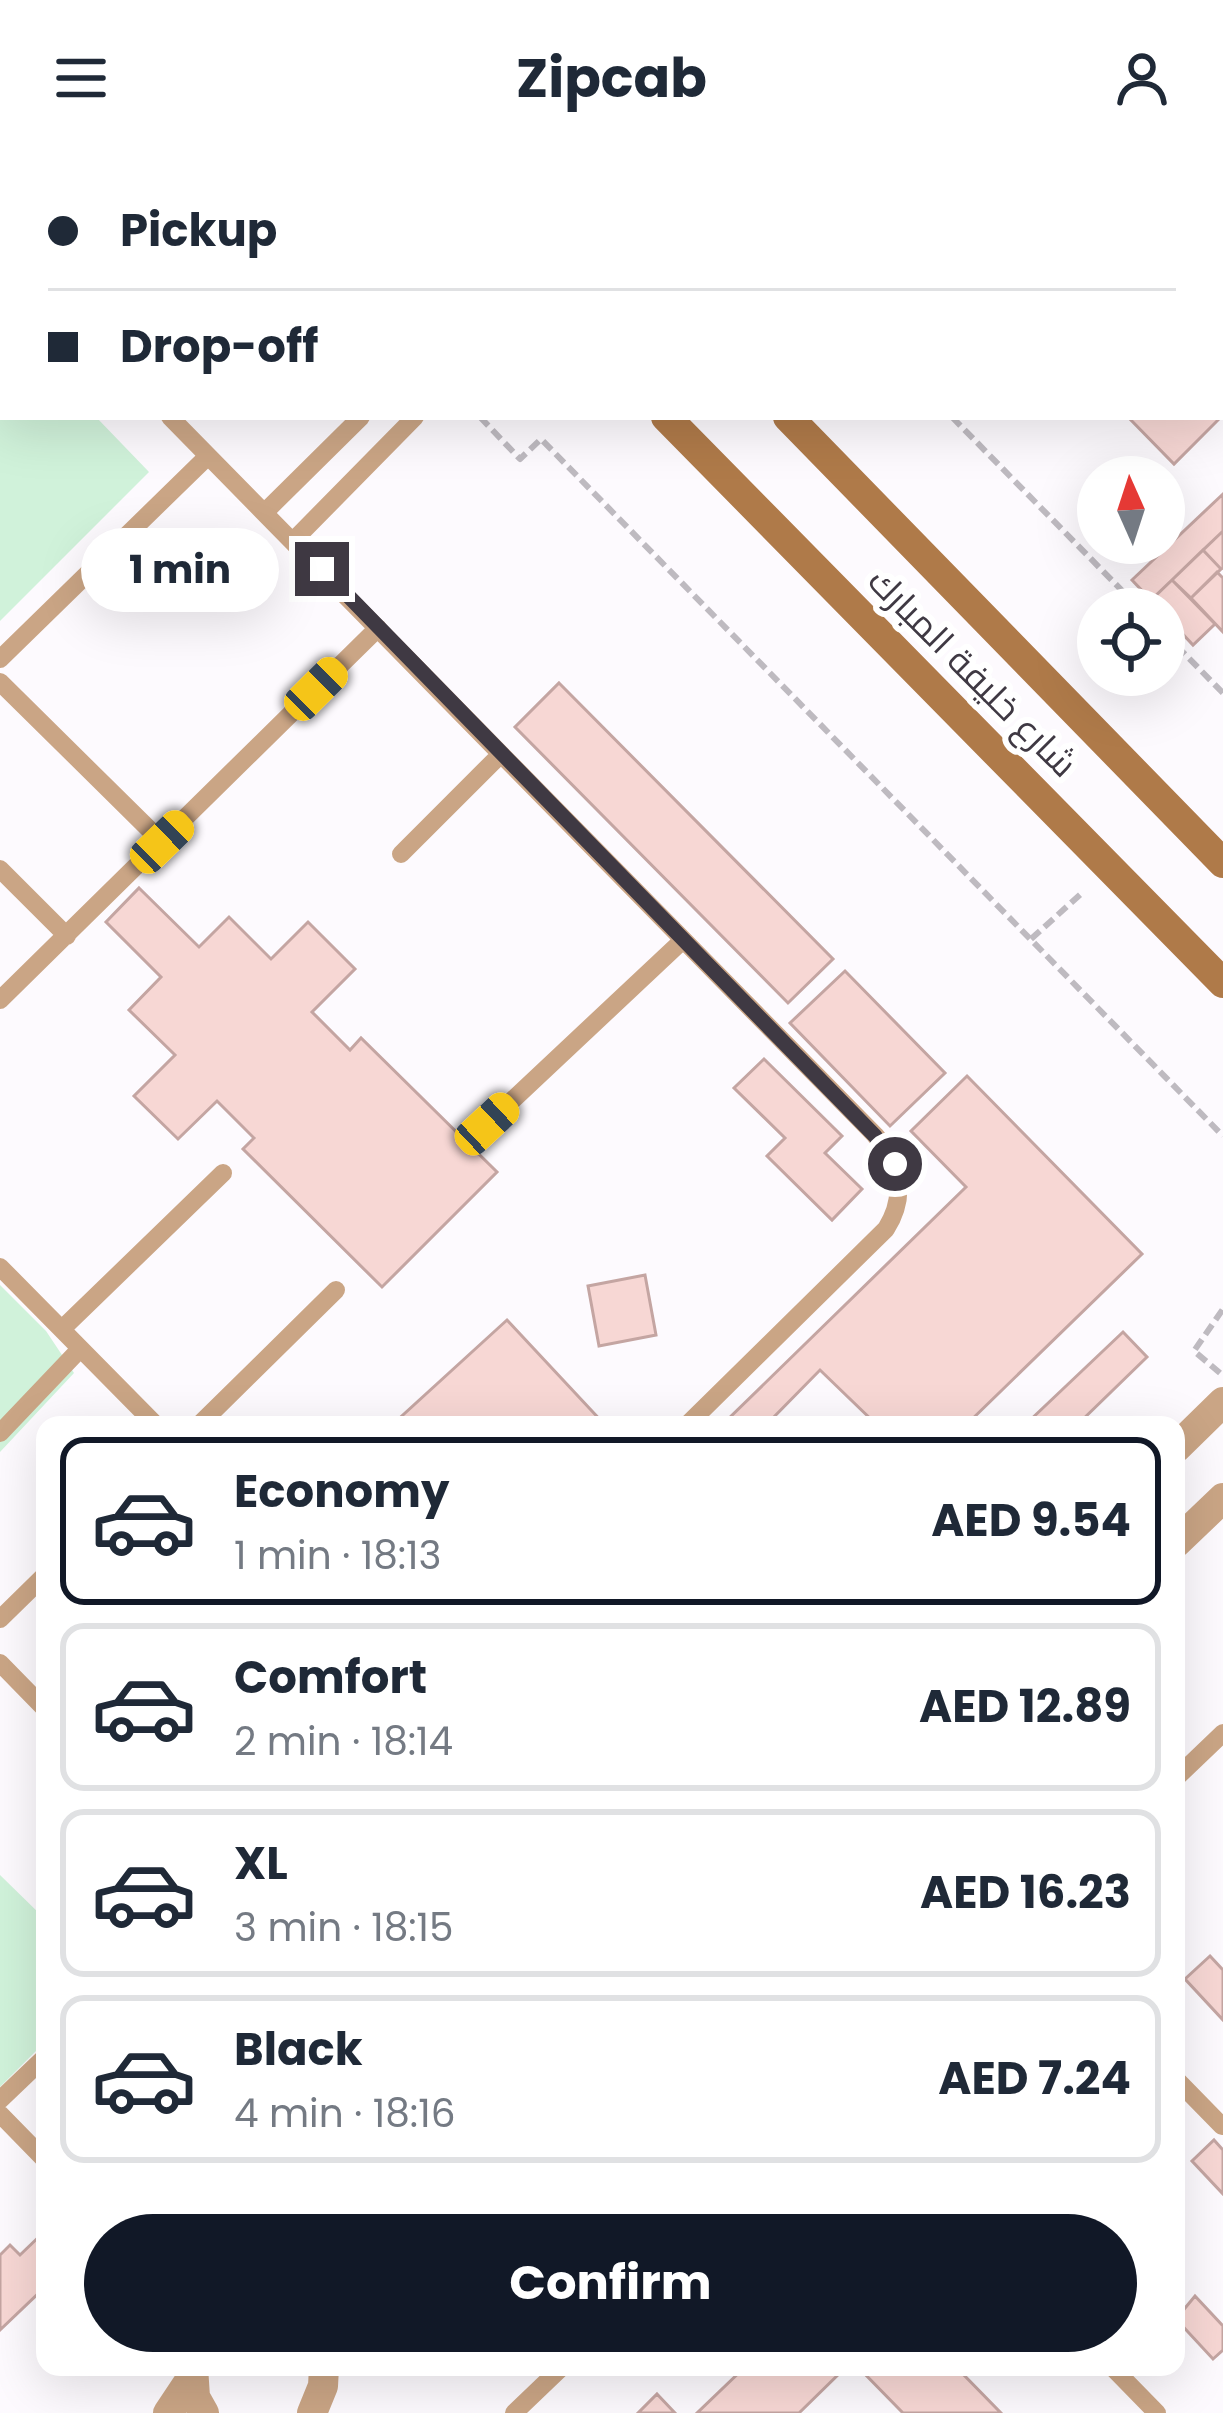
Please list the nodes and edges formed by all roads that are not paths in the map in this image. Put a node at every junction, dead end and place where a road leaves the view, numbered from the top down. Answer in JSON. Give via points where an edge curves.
{"nodes":[{"id":1,"x":173,"y":420,"type":"edge"},
{"id":2,"x":358,"y":420,"type":"edge"},
{"id":3,"x":412,"y":420,"type":"edge"},
{"id":4,"x":669,"y":420,"type":"edge"},
{"id":5,"x":791,"y":420,"type":"edge"},
{"id":6,"x":208,"y":456,"type":"junction"},
{"id":7,"x":266,"y":512,"type":"junction"},
{"id":8,"x":294,"y":539,"type":"junction"},
{"id":9,"x":378,"y":628,"type":"junction"},
{"id":10,"x":0,"y":658,"type":"edge"},
{"id":11,"x":0,"y":682,"type":"edge"},
{"id":12,"x":501,"y":754,"type":"junction"},
{"id":13,"x":162,"y":842,"type":"junction"},
{"id":14,"x":401,"y":854,"type":"dead end"},
{"id":15,"x":1223,"y":863,"type":"edge"},
{"id":16,"x":0,"y":868,"type":"edge"},
{"id":17,"x":67,"y":936,"type":"junction"},
{"id":18,"x":683,"y":940,"type":"junction"},
{"id":19,"x":1223,"y":983,"type":"edge"},
{"id":20,"x":0,"y":1000,"type":"edge"},
{"id":21,"x":487,"y":1124,"type":"dead end"},
{"id":22,"x":223,"y":1173,"type":"dead end"},
{"id":23,"x":0,"y":1267,"type":"edge"},
{"id":24,"x":336,"y":1290,"type":"dead end"},
{"id":25,"x":62,"y":1329,"type":"junction"},
{"id":26,"x":80,"y":1348,"type":"junction"},
{"id":27,"x":1223,"y":1402,"type":"edge"},
{"id":28,"x":147,"y":1416,"type":"edge"},
{"id":29,"x":208,"y":1416,"type":"edge"},
{"id":30,"x":697,"y":1416,"type":"edge"},
{"id":31,"x":0,"y":1432,"type":"edge"},
{"id":32,"x":1185,"y":1439,"type":"edge"},
{"id":33,"x":1223,"y":1498,"type":"edge"},
{"id":34,"x":1185,"y":1534,"type":"edge"},
{"id":35,"x":36,"y":1584,"type":"edge"},
{"id":36,"x":0,"y":1619,"type":"edge"},
{"id":37,"x":0,"y":1664,"type":"edge"},
{"id":38,"x":36,"y":1700,"type":"edge"},
{"id":39,"x":1223,"y":1733,"type":"edge"},
{"id":40,"x":1185,"y":1769,"type":"edge"},
{"id":41,"x":36,"y":2066,"type":"edge"},
{"id":42,"x":1185,"y":2088,"type":"edge"},
{"id":43,"x":0,"y":2100,"type":"edge"},
{"id":44,"x":0,"y":2114,"type":"edge"},
{"id":45,"x":1222,"y":2126,"type":"edge"},
{"id":46,"x":36,"y":2151,"type":"edge"},
{"id":47,"x":190,"y":2376,"type":"edge"},
{"id":48,"x":193,"y":2376,"type":"edge"},
{"id":49,"x":553,"y":2376,"type":"edge"},
{"id":50,"x":1121,"y":2376,"type":"edge"},
{"id":51,"x":168,"y":2413,"type":"edge"},
{"id":52,"x":204,"y":2413,"type":"edge"},
{"id":53,"x":514,"y":2413,"type":"edge"},
{"id":54,"x":1157,"y":2413,"type":"edge"}],
"edges":[{"from":1,"to":6,"type":"lane"},
{"from":2,"to":7,"type":"lane"},
{"from":3,"to":8,"type":"lane"},
{"from":4,"to":19,"type":"main road","name":"شارع خليفة المبارك"},
{"from":5,"to":15,"type":"main road","name":"شارع خليفة المبارك"},
{"from":6,"to":7,"type":"lane"},
{"from":6,"to":10,"type":"lane"},
{"from":7,"to":8,"type":"lane"},
{"from":8,"to":9,"type":"lane"},
{"from":9,"to":12,"type":"lane"},
{"from":9,"to":13,"type":"lane"},
{"from":11,"to":13,"type":"lane"},
{"from":12,"to":14,"type":"lane"},
{"from":12,"to":18,"type":"lane"},
{"from":13,"to":17,"type":"lane"},
{"from":16,"to":17,"type":"lane"},
{"from":17,"to":20,"type":"lane"},
{"from":18,"to":21,"type":"lane"},
{"from":18,"to":30,"type":"lane","via":[[886,1148],[899,1198],[886,1229]]},
{"from":22,"to":25,"type":"lane"},
{"from":23,"to":25,"type":"lane"},
{"from":24,"to":29,"type":"lane"},
{"from":25,"to":26,"type":"lane"},
{"from":26,"to":28,"type":"lane"},
{"from":26,"to":31,"type":"lane"},
{"from":27,"to":32,"type":"street"},
{"from":33,"to":34,"type":"street"},
{"from":35,"to":36,"type":"lane"},
{"from":37,"to":38,"type":"lane"},
{"from":39,"to":40,"type":"lane"},
{"from":41,"to":43,"type":"lane"},
{"from":42,"to":45,"type":"lane"},
{"from":44,"to":46,"type":"lane"},
{"from":47,"to":51,"type":"street"},
{"from":48,"to":52,"type":"street"},
{"from":49,"to":53,"type":"lane"},
{"from":50,"to":54,"type":"lane"}]}
